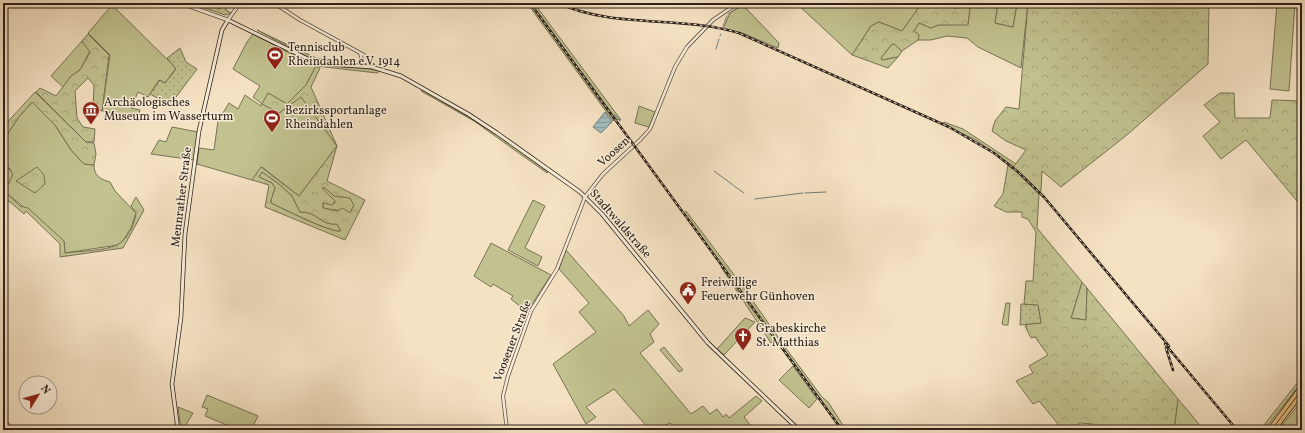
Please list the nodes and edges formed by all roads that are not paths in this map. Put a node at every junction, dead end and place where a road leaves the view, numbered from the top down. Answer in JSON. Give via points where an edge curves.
{"nodes":[{"id":1,"x":180,"y":3,"type":"edge"},
{"id":2,"x":240,"y":3,"type":"edge"},
{"id":3,"x":274,"y":3,"type":"edge"},
{"id":4,"x":738,"y":3,"type":"edge"},
{"id":5,"x":228,"y":20,"type":"junction"},
{"id":6,"x":360,"y":53,"type":"junction"},
{"id":7,"x":364,"y":66,"type":"junction"},
{"id":8,"x":368,"y":66,"type":"junction"},
{"id":9,"x":585,"y":197,"type":"junction"},
{"id":10,"x":1302,"y":386,"type":"edge"},
{"id":11,"x":1302,"y":393,"type":"edge"},
{"id":12,"x":3,"y":420,"type":"edge"},
{"id":13,"x":13,"y":430,"type":"edge"},
{"id":14,"x":178,"y":430,"type":"edge"},
{"id":15,"x":507,"y":430,"type":"edge"},
{"id":16,"x":799,"y":430,"type":"edge"},
{"id":17,"x":1269,"y":430,"type":"edge"},
{"id":18,"x":1274,"y":430,"type":"edge"}],
"edges":[{"from":1,"to":5,"type":"main road","name":"Stadtwaldstraße"},
{"from":2,"to":5,"type":"street"},
{"from":3,"to":6,"type":"street"},
{"from":4,"to":9,"type":"street","name":"Voosen","via":[[713,20],[687,47],[675,67],[650,129],[604,174]]},
{"from":5,"to":7,"type":"main road","name":"Stadtwaldstraße","via":[[310,60]]},
{"from":5,"to":14,"type":"main road","name":"Mennrather Straße","via":[[222,30],[199,131],[185,234],[181,317],[173,381]]},
{"from":6,"to":7,"type":"street"},
{"from":6,"to":8,"type":"street","via":[[366,58]]},
{"from":7,"to":8,"type":"main road","name":"Stadtwaldstraße"},
{"from":8,"to":9,"type":"main road","name":"Stadtwaldstraße","via":[[395,74],[468,114],[566,181]]},
{"from":9,"to":15,"type":"street","name":"Voosener Straße","via":[[557,269],[531,311],[508,376],[503,396]]},
{"from":9,"to":16,"type":"main road","name":"Stadtwaldstraße","via":[[602,214],[708,343]]},
{"from":10,"to":17,"type":"highway"},
{"from":11,"to":18,"type":"highway"},
{"from":12,"to":13,"type":"street"}]}
